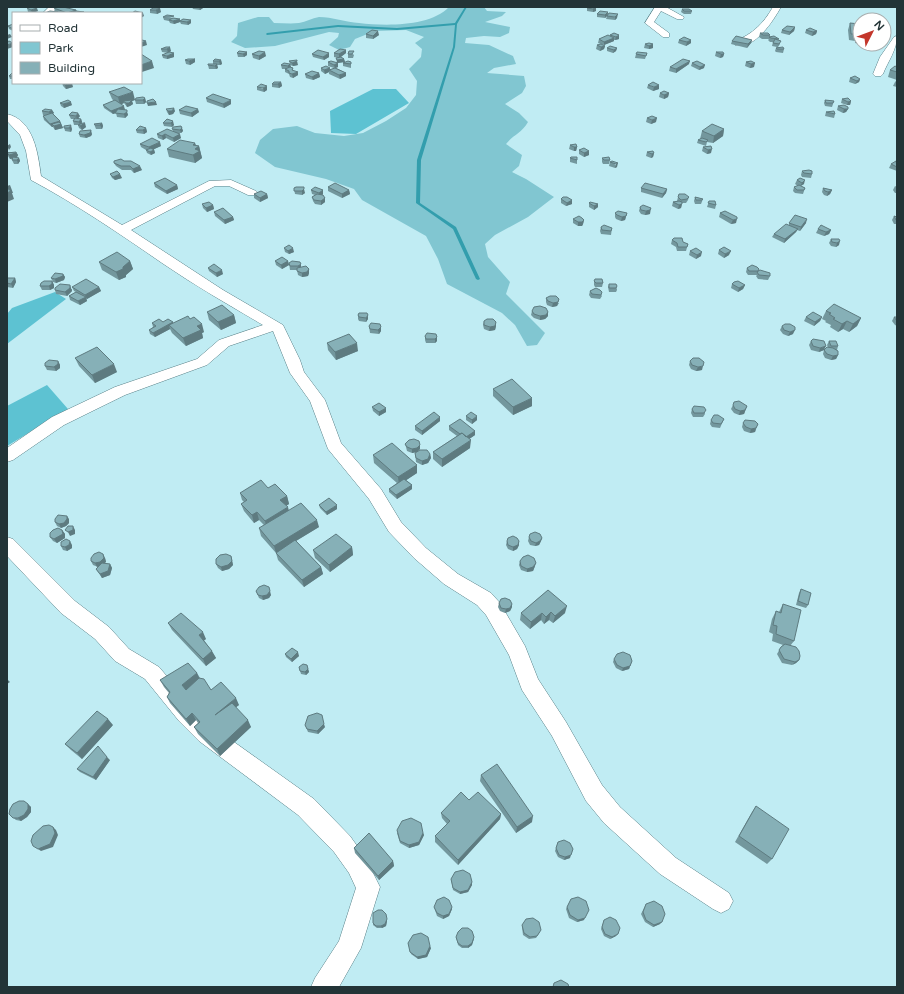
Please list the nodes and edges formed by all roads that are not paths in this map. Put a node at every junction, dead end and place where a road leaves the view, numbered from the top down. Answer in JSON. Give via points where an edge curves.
{"nodes":[{"id":1,"x":659,"y":7,"type":"edge"},
{"id":2,"x":777,"y":7,"type":"edge"},
{"id":3,"x":680,"y":17,"type":"dead end"},
{"id":4,"x":666,"y":35,"type":"dead end"},
{"id":5,"x":897,"y":40,"type":"edge"},
{"id":6,"x":738,"y":43,"type":"edge"},
{"id":7,"x":878,"y":74,"type":"dead end"},
{"id":8,"x":7,"y":117,"type":"edge"},
{"id":9,"x":252,"y":194,"type":"dead end"},
{"id":10,"x":122,"y":230,"type":"junction"},
{"id":11,"x":274,"y":326,"type":"junction"},
{"id":12,"x":7,"y":456,"type":"edge"},
{"id":13,"x":7,"y":544,"type":"edge"},
{"id":14,"x":721,"y":901,"type":"dead end"},
{"id":15,"x":324,"y":987,"type":"edge"}],
"edges":[{"from":1,"to":3,"type":"street"},
{"from":1,"to":4,"type":"street","via":[[649,23]]},
{"from":2,"to":6,"type":"street","via":[[761,32]]},
{"from":5,"to":7,"type":"street","via":[[885,57]]},
{"from":8,"to":10,"type":"street","via":[[23,129],[30,145],[35,178]]},
{"from":9,"to":10,"type":"street","via":[[231,183],[213,183]]},
{"from":10,"to":11,"type":"street","via":[[218,293]]},
{"from":11,"to":12,"type":"street","via":[[224,343],[202,362],[120,391],[58,421]]},
{"from":11,"to":14,"type":"street","via":[[278,328],[297,373],[317,400],[334,445],[375,494],[395,527],[451,579],[484,599],[493,609],[518,652],[529,682],[559,729],[594,793],[612,815],[668,866]]},
{"from":13,"to":15,"type":"street","via":[[68,607],[97,629],[122,655],[152,673],[206,734],[306,807],[342,844],[368,887],[349,948]]}]}
